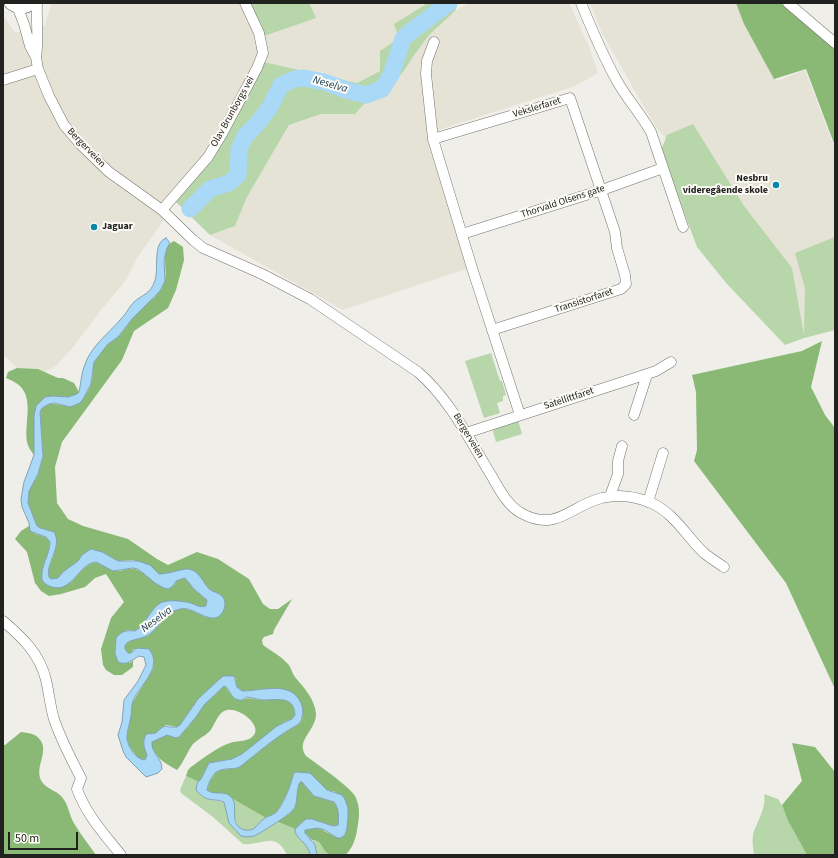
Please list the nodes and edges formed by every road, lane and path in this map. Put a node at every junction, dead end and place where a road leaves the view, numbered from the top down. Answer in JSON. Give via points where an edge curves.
{"nodes":[{"id":1,"x":32,"y":3,"type":"edge"},
{"id":2,"x":37,"y":3,"type":"edge"},
{"id":3,"x":245,"y":3,"type":"edge"},
{"id":4,"x":581,"y":3,"type":"edge"},
{"id":5,"x":788,"y":3,"type":"edge"},
{"id":6,"x":14,"y":4,"type":"edge"},
{"id":7,"x":434,"y":42,"type":"dead end"},
{"id":8,"x":835,"y":43,"type":"edge"},
{"id":9,"x":36,"y":57,"type":"junction"},
{"id":10,"x":38,"y":68,"type":"junction"},
{"id":11,"x":3,"y":80,"type":"edge"},
{"id":12,"x":433,"y":139,"type":"junction"},
{"id":13,"x":663,"y":168,"type":"junction"},
{"id":14,"x":602,"y":190,"type":"junction"},
{"id":15,"x":165,"y":212,"type":"junction"},
{"id":16,"x":683,"y":228,"type":"dead end"},
{"id":17,"x":462,"y":234,"type":"junction"},
{"id":18,"x":492,"y":330,"type":"junction"},
{"id":19,"x":671,"y":362,"type":"dead end"},
{"id":20,"x":646,"y":375,"type":"junction"},
{"id":21,"x":520,"y":415,"type":"junction"},
{"id":22,"x":634,"y":416,"type":"dead end"},
{"id":23,"x":466,"y":433,"type":"junction"},
{"id":24,"x":622,"y":446,"type":"dead end"},
{"id":25,"x":662,"y":453,"type":"dead end"},
{"id":26,"x":610,"y":496,"type":"junction"},
{"id":27,"x":648,"y":502,"type":"junction"},
{"id":28,"x":724,"y":567,"type":"dead end"},
{"id":29,"x":3,"y":621,"type":"edge"},
{"id":30,"x":121,"y":855,"type":"edge"}],
"edges":[{"from":1,"to":6,"type":"main road","via":[[24,6]]},
{"from":2,"to":9,"type":"street","name":"Bergerveien"},
{"from":3,"to":15,"type":"street","name":"Olav Brunborgs vei","via":[[259,33],[263,53],[219,140]]},
{"from":4,"to":13,"type":"street","via":[[618,82],[651,132]]},
{"from":5,"to":8,"type":"street"},
{"from":6,"to":9,"type":"street","name":"Bergerveien"},
{"from":7,"to":12,"type":"street","via":[[427,61],[426,74]]},
{"from":9,"to":10,"type":"street","name":"Bergerveien"},
{"from":10,"to":11,"type":"street"},
{"from":10,"to":15,"type":"street","name":"Bergerveien","via":[[64,125],[81,145],[109,172]]},
{"from":12,"to":14,"type":"street","name":"Vekslerfaret","via":[[570,98]]},
{"from":12,"to":17,"type":"street"},
{"from":13,"to":14,"type":"street","name":"Thorvald Olsens gate"},
{"from":13,"to":16,"type":"street"},
{"from":14,"to":17,"type":"street","name":"Thorvald Olsens gate"},
{"from":14,"to":18,"type":"street","name":"Transistorfaret","via":[[615,232],[626,284],[621,289]]},
{"from":15,"to":23,"type":"street","name":"Bergerveien","via":[[204,248],[304,296],[418,372],[443,397]]},
{"from":17,"to":18,"type":"street"},
{"from":18,"to":21,"type":"street"},
{"from":19,"to":20,"type":"street","name":"Satellittfaret"},
{"from":20,"to":21,"type":"street","name":"Satellittfaret"},
{"from":20,"to":22,"type":"street"},
{"from":21,"to":23,"type":"street","name":"Satellittfaret"},
{"from":23,"to":26,"type":"street","name":"Bergerveien","via":[[505,498],[519,512],[529,517],[539,520],[558,518],[594,500]]},
{"from":24,"to":26,"type":"street","via":[[618,474]]},
{"from":25,"to":27,"type":"street"},
{"from":26,"to":27,"type":"street","name":"Bergerveien","via":[[632,497]]},
{"from":27,"to":28,"type":"street","name":"Bergerveien","via":[[671,515],[705,553]]},
{"from":29,"to":30,"type":"street","via":[[31,646],[46,678],[61,739],[81,778],[77,789],[81,801]]}]}
